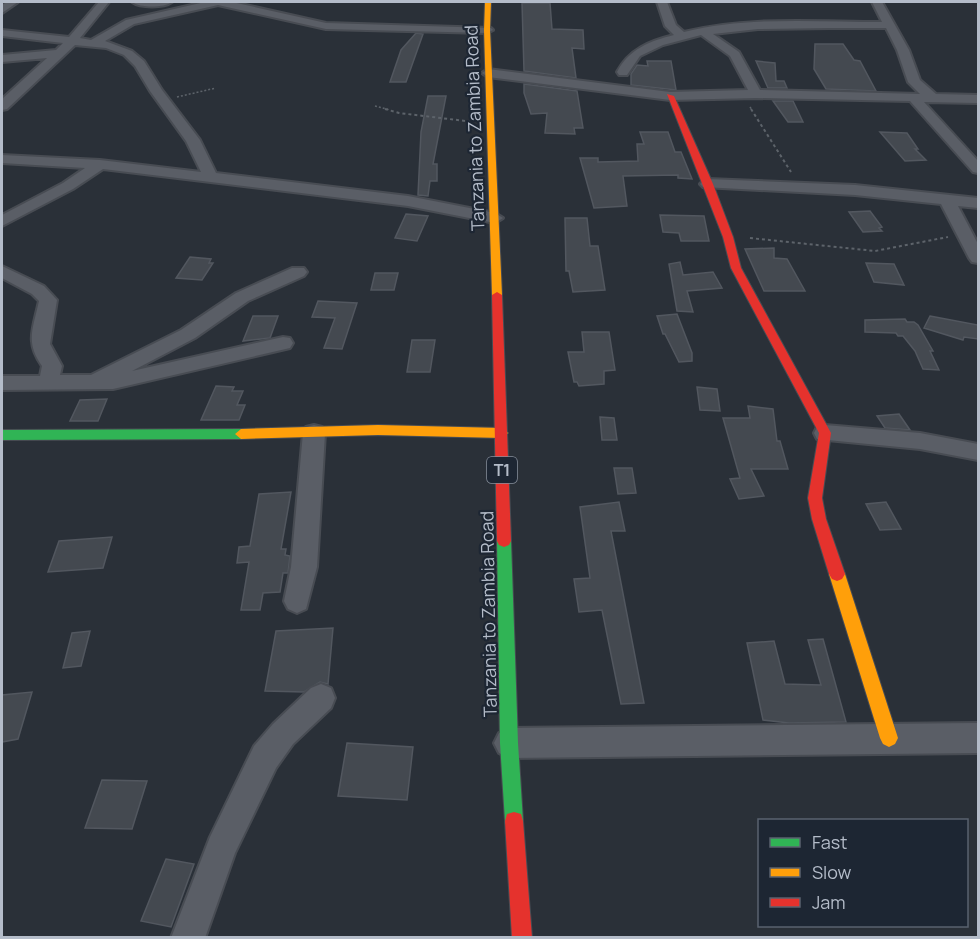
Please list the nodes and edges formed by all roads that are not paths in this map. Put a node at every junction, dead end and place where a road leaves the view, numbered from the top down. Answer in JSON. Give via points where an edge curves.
{"nodes":[{"id":1,"x":13,"y":2,"type":"edge"},
{"id":2,"x":107,"y":2,"type":"edge"},
{"id":3,"x":137,"y":2,"type":"edge"},
{"id":4,"x":167,"y":2,"type":"edge"},
{"id":5,"x":218,"y":2,"type":"edge"},
{"id":6,"x":489,"y":2,"type":"edge"},
{"id":7,"x":662,"y":2,"type":"edge"},
{"id":8,"x":877,"y":2,"type":"edge"},
{"id":9,"x":2,"y":9,"type":"edge"},
{"id":10,"x":890,"y":25,"type":"junction"},
{"id":11,"x":487,"y":30,"type":"junction"},
{"id":12,"x":702,"y":31,"type":"junction"},
{"id":13,"x":2,"y":33,"type":"edge"},
{"id":14,"x":680,"y":34,"type":"junction"},
{"id":15,"x":71,"y":42,"type":"junction"},
{"id":16,"x":94,"y":43,"type":"junction"},
{"id":17,"x":60,"y":53,"type":"junction"},
{"id":18,"x":2,"y":58,"type":"edge"},
{"id":19,"x":622,"y":72,"type":"dead end"},
{"id":20,"x":488,"y":73,"type":"junction"},
{"id":21,"x":749,"y":94,"type":"junction"},
{"id":22,"x":670,"y":96,"type":"junction"},
{"id":23,"x":932,"y":97,"type":"junction"},
{"id":24,"x":914,"y":98,"type":"junction"},
{"id":25,"x":978,"y":99,"type":"edge"},
{"id":26,"x":2,"y":106,"type":"edge"},
{"id":27,"x":2,"y":159,"type":"edge"},
{"id":28,"x":100,"y":164,"type":"junction"},
{"id":29,"x":978,"y":169,"type":"edge"},
{"id":30,"x":211,"y":178,"type":"junction"},
{"id":31,"x":708,"y":184,"type":"junction"},
{"id":32,"x":948,"y":200,"type":"junction"},
{"id":33,"x":978,"y":203,"type":"edge"},
{"id":34,"x":495,"y":218,"type":"junction"},
{"id":35,"x":2,"y":221,"type":"edge"},
{"id":36,"x":978,"y":258,"type":"edge"},
{"id":37,"x":2,"y":271,"type":"edge"},
{"id":38,"x":298,"y":272,"type":"dead end"},
{"id":39,"x":283,"y":343,"type":"dead end"},
{"id":40,"x":2,"y":383,"type":"edge"},
{"id":41,"x":48,"y":383,"type":"junction"},
{"id":42,"x":93,"y":383,"type":"junction"},
{"id":43,"x":314,"y":433,"type":"junction"},
{"id":44,"x":501,"y":433,"type":"junction"},
{"id":45,"x":825,"y":433,"type":"junction"},
{"id":46,"x":2,"y":435,"type":"edge"},
{"id":47,"x":978,"y":452,"type":"edge"},
{"id":48,"x":297,"y":601,"type":"dead end"},
{"id":49,"x":321,"y":698,"type":"dead end"},
{"id":50,"x":890,"y":738,"type":"junction"},
{"id":51,"x":978,"y":738,"type":"edge"},
{"id":52,"x":509,"y":743,"type":"junction"},
{"id":53,"x":188,"y":938,"type":"edge"},
{"id":54,"x":522,"y":938,"type":"edge"}],
"edges":[{"from":1,"to":9,"type":"street"},
{"from":2,"to":15,"type":"street"},
{"from":3,"to":4,"type":"street"},
{"from":5,"to":11,"type":"street","via":[[326,26]]},
{"from":5,"to":16,"type":"street","via":[[130,22]]},
{"from":6,"to":11,"type":"main road","name":"Tanzania to Zambia Road","number":"T1"},
{"from":7,"to":14,"type":"street","via":[[667,18]]},
{"from":8,"to":10,"type":"street"},
{"from":10,"to":12,"type":"street"},
{"from":10,"to":23,"type":"street","via":[[914,82]]},
{"from":11,"to":20,"type":"main road","name":"Tanzania to Zambia Road","number":"T1"},
{"from":12,"to":14,"type":"street"},
{"from":12,"to":21,"type":"street","via":[[735,54]]},
{"from":13,"to":15,"type":"street"},
{"from":14,"to":19,"type":"street","via":[[634,55]]},
{"from":15,"to":16,"type":"street"},
{"from":15,"to":17,"type":"street"},
{"from":16,"to":30,"type":"street","via":[[128,53],[140,64],[193,140]]},
{"from":17,"to":18,"type":"street"},
{"from":17,"to":26,"type":"street"},
{"from":20,"to":22,"type":"street"},
{"from":20,"to":34,"type":"main road","name":"Tanzania to Zambia Road","number":"T1"},
{"from":21,"to":22,"type":"street"},
{"from":21,"to":24,"type":"street"},
{"from":22,"to":31,"type":"main road"},
{"from":23,"to":24,"type":"street"},
{"from":23,"to":25,"type":"street"},
{"from":24,"to":29,"type":"street"},
{"from":27,"to":28,"type":"street"},
{"from":28,"to":30,"type":"street"},
{"from":28,"to":35,"type":"street"},
{"from":30,"to":34,"type":"street","via":[[408,201]]},
{"from":31,"to":32,"type":"street","via":[[889,192]]},
{"from":31,"to":45,"type":"main road","via":[[736,268]]},
{"from":32,"to":33,"type":"street"},
{"from":32,"to":36,"type":"street"},
{"from":34,"to":44,"type":"main road","name":"Tanzania to Zambia Road","number":"T1"},
{"from":37,"to":41,"type":"street","via":[[38,290],[48,300],[40,344],[52,366]]},
{"from":38,"to":42,"type":"street","via":[[242,297],[204,324]]},
{"from":39,"to":42,"type":"street","via":[[135,378]]},
{"from":40,"to":41,"type":"street"},
{"from":41,"to":42,"type":"street"},
{"from":43,"to":44,"type":"main road","via":[[439,430]]},
{"from":43,"to":46,"type":"main road"},
{"from":43,"to":48,"type":"street","via":[[304,567]]},
{"from":44,"to":52,"type":"main road","name":"Tanzania to Zambia Road","number":"T1"},
{"from":45,"to":47,"type":"street","via":[[920,441]]},
{"from":45,"to":50,"type":"main road","via":[[826,450],[815,488],[818,512]]},
{"from":49,"to":53,"type":"street","via":[[265,757],[221,848]]},
{"from":50,"to":51,"type":"street"},
{"from":50,"to":52,"type":"street"},
{"from":52,"to":54,"type":"main road","name":"Tanzania to Zambia Road","number":"T1"}]}
